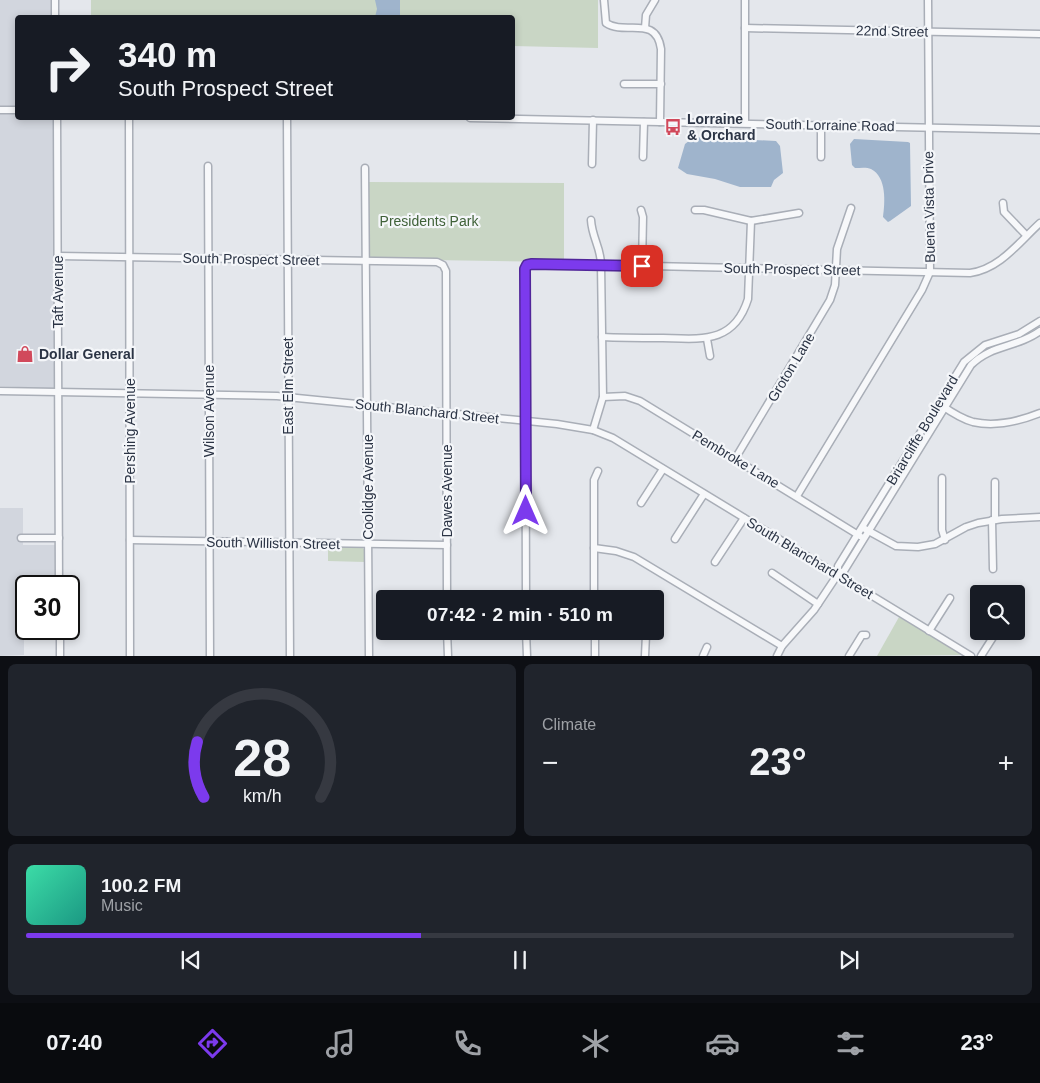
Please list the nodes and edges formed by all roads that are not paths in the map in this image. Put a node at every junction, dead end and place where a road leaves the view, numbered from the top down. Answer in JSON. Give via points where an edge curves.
{"nodes":[{"id":1,"x":55,"y":0,"type":"edge"},
{"id":2,"x":604,"y":0,"type":"edge"},
{"id":3,"x":655,"y":0,"type":"edge"},
{"id":4,"x":745,"y":0,"type":"edge"},
{"id":5,"x":928,"y":0,"type":"edge"},
{"id":6,"x":55,"y":15,"type":"edge"},
{"id":7,"x":645,"y":28,"type":"junction"},
{"id":8,"x":745,"y":28,"type":"junction"},
{"id":9,"x":928,"y":32,"type":"junction"},
{"id":10,"x":1040,"y":34,"type":"edge"},
{"id":11,"x":624,"y":84,"type":"dead end"},
{"id":12,"x":661,"y":84,"type":"junction"},
{"id":13,"x":0,"y":110,"type":"edge"},
{"id":14,"x":15,"y":110,"type":"edge"},
{"id":15,"x":515,"y":119,"type":"edge"},
{"id":16,"x":57,"y":120,"type":"edge"},
{"id":17,"x":128,"y":120,"type":"edge"},
{"id":18,"x":287,"y":120,"type":"edge"},
{"id":19,"x":593,"y":120,"type":"junction"},
{"id":20,"x":644,"y":122,"type":"junction"},
{"id":21,"x":660,"y":122,"type":"junction"},
{"id":22,"x":745,"y":123,"type":"junction"},
{"id":23,"x":821,"y":125,"type":"junction"},
{"id":24,"x":928,"y":127,"type":"junction"},
{"id":25,"x":1040,"y":130,"type":"edge"},
{"id":26,"x":643,"y":157,"type":"dead end"},
{"id":27,"x":821,"y":157,"type":"dead end"},
{"id":28,"x":592,"y":164,"type":"dead end"},
{"id":29,"x":208,"y":166,"type":"dead end"},
{"id":30,"x":366,"y":168,"type":"dead end"},
{"id":31,"x":1002,"y":203,"type":"dead end"},
{"id":32,"x":851,"y":208,"type":"dead end"},
{"id":33,"x":641,"y":210,"type":"dead end"},
{"id":34,"x":695,"y":210,"type":"dead end"},
{"id":35,"x":799,"y":213,"type":"dead end"},
{"id":36,"x":591,"y":220,"type":"dead end"},
{"id":37,"x":751,"y":221,"type":"junction"},
{"id":38,"x":1040,"y":223,"type":"edge"},
{"id":39,"x":1026,"y":235,"type":"junction"},
{"id":40,"x":58,"y":256,"type":"junction"},
{"id":41,"x":129,"y":257,"type":"junction"},
{"id":42,"x":208,"y":258,"type":"junction"},
{"id":43,"x":287,"y":259,"type":"junction"},
{"id":44,"x":366,"y":261,"type":"junction"},
{"id":45,"x":443,"y":265,"type":"joint"},
{"id":46,"x":601,"y":265,"type":"junction"},
{"id":47,"x":642,"y":266,"type":"junction"},
{"id":48,"x":750,"y":268,"type":"junction"},
{"id":49,"x":836,"y":270,"type":"junction"},
{"id":50,"x":930,"y":272,"type":"junction"},
{"id":51,"x":1040,"y":321,"type":"edge"},
{"id":52,"x":1040,"y":330,"type":"edge"},
{"id":53,"x":602,"y":337,"type":"junction"},
{"id":54,"x":707,"y":339,"type":"junction"},
{"id":55,"x":710,"y":356,"type":"dead end"},
{"id":56,"x":0,"y":391,"type":"edge"},
{"id":57,"x":59,"y":391,"type":"junction"},
{"id":58,"x":129,"y":393,"type":"junction"},
{"id":59,"x":209,"y":394,"type":"junction"},
{"id":60,"x":288,"y":397,"type":"junction"},
{"id":61,"x":602,"y":397,"type":"junction"},
{"id":62,"x":367,"y":405,"type":"junction"},
{"id":63,"x":941,"y":405,"type":"junction"},
{"id":64,"x":1040,"y":412,"type":"edge"},
{"id":65,"x":446,"y":413,"type":"junction"},
{"id":66,"x":525,"y":421,"type":"junction"},
{"id":67,"x":593,"y":430,"type":"junction"},
{"id":68,"x":735,"y":459,"type":"junction"},
{"id":69,"x":663,"y":469,"type":"junction"},
{"id":70,"x":598,"y":471,"type":"dead end"},
{"id":71,"x":942,"y":478,"type":"dead end"},
{"id":72,"x":995,"y":482,"type":"dead end"},
{"id":73,"x":704,"y":494,"type":"junction"},
{"id":74,"x":797,"y":496,"type":"junction"},
{"id":75,"x":641,"y":503,"type":"dead end"},
{"id":76,"x":1040,"y":516,"type":"edge"},
{"id":77,"x":744,"y":518,"type":"junction"},
{"id":78,"x":994,"y":520,"type":"junction"},
{"id":79,"x":865,"y":529,"type":"junction"},
{"id":80,"x":861,"y":536,"type":"junction"},
{"id":81,"x":21,"y":538,"type":"dead end"},
{"id":82,"x":59,"y":538,"type":"junction"},
{"id":83,"x":675,"y":539,"type":"dead end"},
{"id":84,"x":130,"y":540,"type":"junction"},
{"id":85,"x":945,"y":540,"type":"junction"},
{"id":86,"x":210,"y":542,"type":"junction"},
{"id":87,"x":289,"y":543,"type":"junction"},
{"id":88,"x":368,"y":544,"type":"junction"},
{"id":89,"x":447,"y":545,"type":"junction"},
{"id":90,"x":594,"y":548,"type":"junction"},
{"id":91,"x":715,"y":562,"type":"dead end"},
{"id":92,"x":993,"y":569,"type":"dead end"},
{"id":93,"x":772,"y":574,"type":"dead end"},
{"id":94,"x":838,"y":574,"type":"junction"},
{"id":95,"x":59,"y":575,"type":"edge"},
{"id":96,"x":447,"y":590,"type":"edge"},
{"id":97,"x":526,"y":590,"type":"edge"},
{"id":98,"x":594,"y":590,"type":"edge"},
{"id":99,"x":950,"y":598,"type":"dead end"},
{"id":100,"x":818,"y":604,"type":"junction"},
{"id":101,"x":929,"y":631,"type":"junction"},
{"id":102,"x":866,"y":635,"type":"dead end"},
{"id":103,"x":60,"y":640,"type":"edge"},
{"id":104,"x":448,"y":640,"type":"edge"},
{"id":105,"x":526,"y":640,"type":"edge"},
{"id":106,"x":594,"y":640,"type":"edge"},
{"id":107,"x":646,"y":640,"type":"edge"},
{"id":108,"x":991,"y":640,"type":"edge"},
{"id":109,"x":782,"y":646,"type":"junction"},
{"id":110,"x":707,"y":647,"type":"dead end"},
{"id":111,"x":60,"y":656,"type":"edge"},
{"id":112,"x":130,"y":656,"type":"edge"},
{"id":113,"x":210,"y":656,"type":"edge"},
{"id":114,"x":290,"y":656,"type":"edge"},
{"id":115,"x":368,"y":656,"type":"edge"},
{"id":116,"x":448,"y":656,"type":"edge"},
{"id":117,"x":527,"y":656,"type":"edge"},
{"id":118,"x":594,"y":656,"type":"edge"},
{"id":119,"x":645,"y":656,"type":"edge"},
{"id":120,"x":703,"y":656,"type":"edge"},
{"id":121,"x":777,"y":656,"type":"edge"},
{"id":122,"x":850,"y":656,"type":"edge"},
{"id":123,"x":971,"y":656,"type":"edge"},
{"id":124,"x":981,"y":656,"type":"edge"}],
"edges":[{"from":1,"to":6,"type":"street"},
{"from":2,"to":7,"type":"street","via":[[606,23],[612,27]]},
{"from":3,"to":7,"type":"street","via":[[646,15]]},
{"from":4,"to":8,"type":"street"},
{"from":5,"to":9,"type":"street","name":"Buena Vista Drive"},
{"from":7,"to":12,"type":"street","via":[[654,33],[660,46]]},
{"from":8,"to":9,"type":"street","name":"22nd Street"},
{"from":8,"to":22,"type":"street"},
{"from":9,"to":10,"type":"street","name":"22nd Street"},
{"from":9,"to":24,"type":"street","name":"Buena Vista Drive"},
{"from":11,"to":12,"type":"street"},
{"from":12,"to":21,"type":"street"},
{"from":13,"to":14,"type":"street"},
{"from":15,"to":19,"type":"street","name":"South Lorraine Road"},
{"from":16,"to":40,"type":"street","name":"Taft Avenue"},
{"from":17,"to":41,"type":"street","name":"Pershing Avenue"},
{"from":18,"to":43,"type":"street","name":"East Elm Street"},
{"from":19,"to":20,"type":"street","name":"South Lorraine Road"},
{"from":19,"to":28,"type":"street"},
{"from":20,"to":21,"type":"street","name":"South Lorraine Road"},
{"from":20,"to":26,"type":"street"},
{"from":21,"to":22,"type":"street","name":"South Lorraine Road"},
{"from":22,"to":23,"type":"street","name":"South Lorraine Road"},
{"from":23,"to":24,"type":"street","name":"South Lorraine Road"},
{"from":23,"to":27,"type":"street"},
{"from":24,"to":25,"type":"street","name":"South Lorraine Road"},
{"from":24,"to":50,"type":"street","name":"Buena Vista Drive"},
{"from":29,"to":42,"type":"street","name":"Wilson Avenue"},
{"from":30,"to":44,"type":"street","name":"Coolidge Avenue"},
{"from":31,"to":39,"type":"street","via":[[1004,212]]},
{"from":32,"to":49,"type":"street","name":"Groton Lane","via":[[837,250]]},
{"from":33,"to":47,"type":"street"},
{"from":34,"to":37,"type":"street"},
{"from":35,"to":37,"type":"street"},
{"from":36,"to":46,"type":"street","via":[[592,234],[601,253]]},
{"from":37,"to":48,"type":"street"},
{"from":38,"to":39,"type":"street","name":"South Prospect Street"},
{"from":39,"to":50,"type":"street","name":"South Prospect Street","via":[[997,263],[984,270]]},
{"from":40,"to":41,"type":"street","name":"South Prospect Street"},
{"from":40,"to":57,"type":"street","name":"Taft Avenue"},
{"from":41,"to":42,"type":"street","name":"South Prospect Street"},
{"from":41,"to":58,"type":"street","name":"Pershing Avenue"},
{"from":42,"to":43,"type":"street","name":"South Prospect Street"},
{"from":42,"to":59,"type":"street","name":"Wilson Avenue"},
{"from":43,"to":44,"type":"street","name":"South Prospect Street"},
{"from":43,"to":60,"type":"street","name":"East Elm Street"},
{"from":44,"to":45,"type":"street","name":"South Prospect Street","via":[[437,262]]},
{"from":44,"to":62,"type":"street","name":"Coolidge Avenue"},
{"from":45,"to":65,"type":"street","name":"Dawes Avenue","via":[[446,271]]},
{"from":46,"to":47,"type":"street","name":"South Prospect Street"},
{"from":46,"to":53,"type":"street"},
{"from":46,"to":66,"type":"street","name":"South Prospect Street","via":[[527,265],[525,269]]},
{"from":47,"to":48,"type":"street","name":"South Prospect Street"},
{"from":48,"to":49,"type":"street","name":"South Prospect Street"},
{"from":48,"to":54,"type":"street","via":[[749,294],[741,314],[728,329]]},
{"from":49,"to":50,"type":"street","name":"South Prospect Street"},
{"from":49,"to":68,"type":"street","name":"Groton Lane","via":[[827,308]]},
{"from":50,"to":74,"type":"street","name":"Buena Vista Drive"},
{"from":51,"to":63,"type":"street","name":"Briarcliffe Boulevard","via":[[1024,332],[974,352],[959,368]]},
{"from":52,"to":63,"type":"street","name":"Briarcliffe Boulevard","via":[[1023,340],[982,354]]},
{"from":53,"to":54,"type":"street"},
{"from":53,"to":61,"type":"street"},
{"from":54,"to":55,"type":"street"},
{"from":56,"to":57,"type":"street","name":"South Blanchard Street"},
{"from":57,"to":58,"type":"street","name":"South Blanchard Street"},
{"from":57,"to":82,"type":"street","name":"Taft Avenue"},
{"from":58,"to":59,"type":"street","name":"South Blanchard Street"},
{"from":58,"to":84,"type":"street","name":"Pershing Avenue"},
{"from":59,"to":60,"type":"street","name":"South Blanchard Street"},
{"from":59,"to":86,"type":"street","name":"Wilson Avenue"},
{"from":60,"to":62,"type":"street","name":"South Blanchard Street"},
{"from":60,"to":87,"type":"street","name":"East Elm Street"},
{"from":61,"to":67,"type":"street"},
{"from":61,"to":68,"type":"street","name":"Pembroke Lane","via":[[635,399]]},
{"from":62,"to":65,"type":"street","name":"South Blanchard Street"},
{"from":62,"to":88,"type":"street","name":"Coolidge Avenue"},
{"from":63,"to":64,"type":"street","via":[[966,419],[982,423],[1010,422]]},
{"from":63,"to":79,"type":"street","name":"Briarcliffe Boulevard"},
{"from":65,"to":66,"type":"street","name":"South Blanchard Street"},
{"from":65,"to":89,"type":"street","name":"Dawes Avenue"},
{"from":66,"to":67,"type":"street","name":"South Blanchard Street"},
{"from":66,"to":97,"type":"street"},
{"from":67,"to":69,"type":"street","name":"South Blanchard Street","via":[[613,438]]},
{"from":68,"to":74,"type":"street","name":"Pembroke Lane"},
{"from":69,"to":73,"type":"street","name":"South Blanchard Street"},
{"from":69,"to":75,"type":"street"},
{"from":70,"to":90,"type":"street","via":[[594,480]]},
{"from":71,"to":85,"type":"street","via":[[942,530]]},
{"from":72,"to":78,"type":"street"},
{"from":73,"to":77,"type":"street","name":"South Blanchard Street"},
{"from":73,"to":83,"type":"street"},
{"from":74,"to":80,"type":"street","name":"Pembroke Lane"},
{"from":76,"to":78,"type":"street"},
{"from":77,"to":91,"type":"street"},
{"from":77,"to":94,"type":"street","name":"South Blanchard Street"},
{"from":78,"to":85,"type":"street","via":[[966,527]]},
{"from":78,"to":92,"type":"street"},
{"from":79,"to":80,"type":"street","name":"Briarcliffe Boulevard"},
{"from":79,"to":85,"type":"street","via":[[900,547],[923,547]]},
{"from":80,"to":94,"type":"street","name":"Briarcliffe Boulevard","via":[[838,566]]},
{"from":81,"to":82,"type":"street"},
{"from":82,"to":95,"type":"street","name":"Taft Avenue"},
{"from":84,"to":86,"type":"street","name":"South Williston Street"},
{"from":84,"to":112,"type":"street","name":"Pershing Avenue"},
{"from":86,"to":87,"type":"street","name":"South Williston Street"},
{"from":86,"to":113,"type":"street","name":"Wilson Avenue"},
{"from":87,"to":88,"type":"street","name":"South Williston Street"},
{"from":87,"to":114,"type":"street","name":"East Elm Street"},
{"from":88,"to":89,"type":"street","name":"South Williston Street"},
{"from":88,"to":115,"type":"street","name":"Coolidge Avenue"},
{"from":89,"to":96,"type":"street","name":"Dawes Avenue"},
{"from":90,"to":98,"type":"street"},
{"from":90,"to":109,"type":"street","via":[[634,557]]},
{"from":93,"to":100,"type":"street"},
{"from":94,"to":100,"type":"street","name":"Briarcliffe Boulevard"},
{"from":94,"to":101,"type":"street","name":"South Blanchard Street"},
{"from":99,"to":101,"type":"street"},
{"from":100,"to":109,"type":"street","name":"Briarcliffe Boulevard"},
{"from":101,"to":123,"type":"street","name":"South Blanchard Street"},
{"from":102,"to":122,"type":"street","via":[[862,636]]},
{"from":103,"to":111,"type":"street"},
{"from":104,"to":116,"type":"street"},
{"from":105,"to":117,"type":"street"},
{"from":106,"to":118,"type":"street"},
{"from":107,"to":119,"type":"street"},
{"from":108,"to":124,"type":"street"},
{"from":109,"to":121,"type":"street","name":"Briarcliffe Boulevard"},
{"from":110,"to":120,"type":"street"}]}
